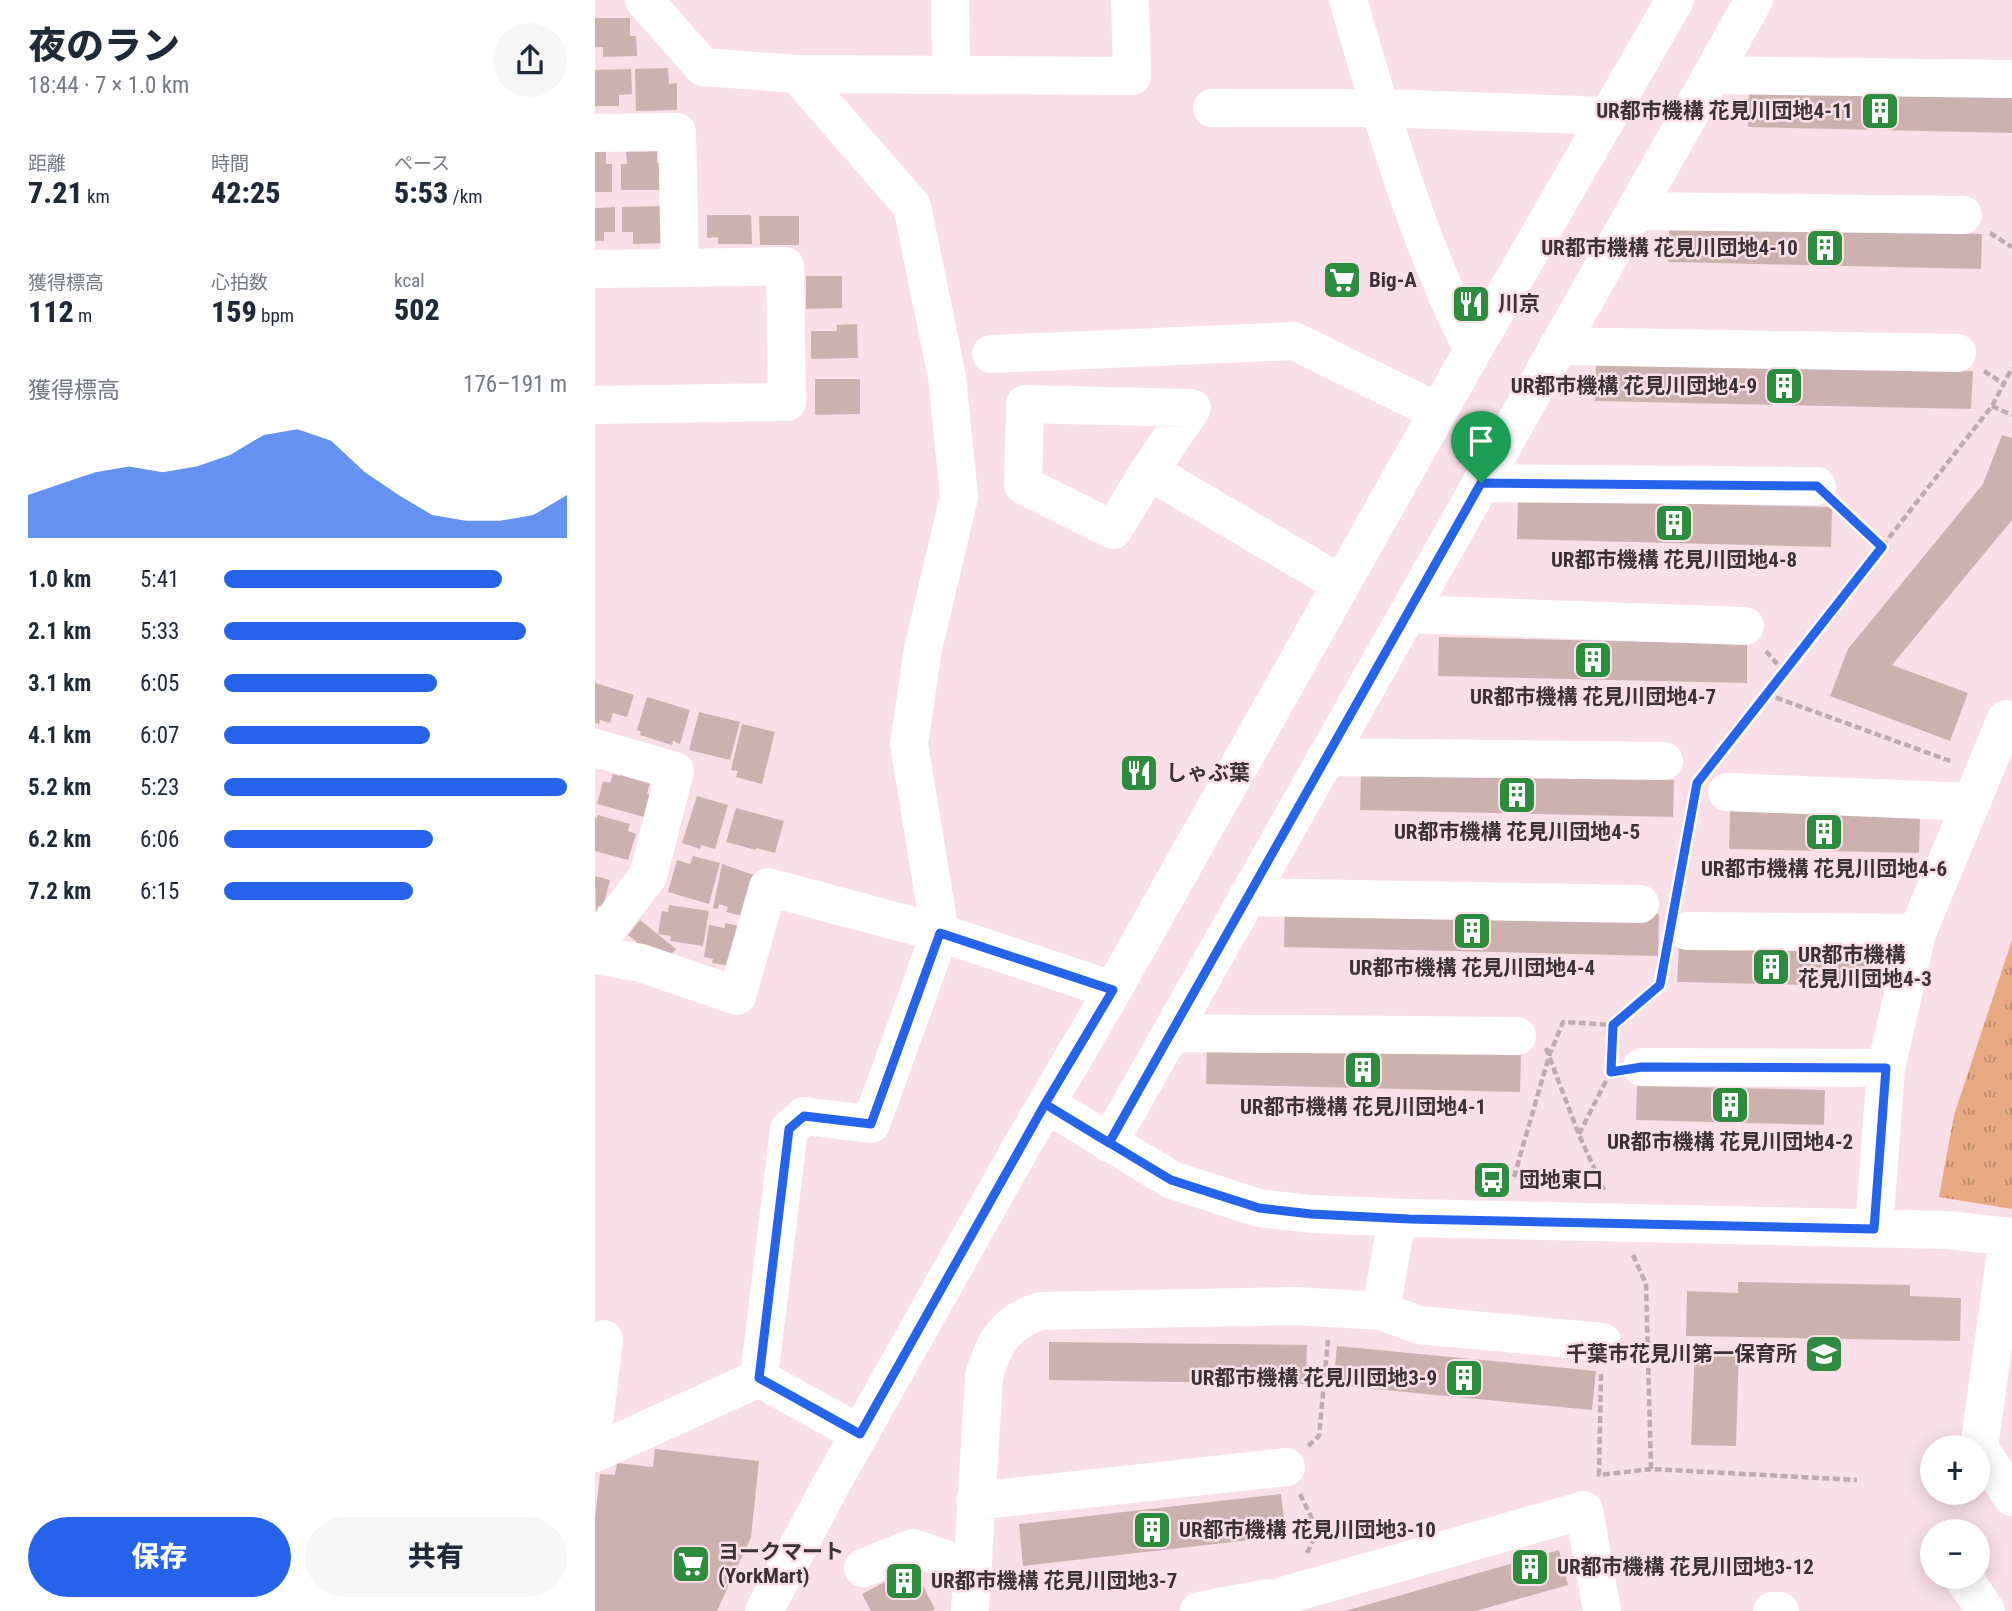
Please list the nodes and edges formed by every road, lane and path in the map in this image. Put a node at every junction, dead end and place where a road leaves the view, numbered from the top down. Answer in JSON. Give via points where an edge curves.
{"nodes":[{"id":1,"x":644,"y":0,"type":"edge"},
{"id":2,"x":950,"y":0,"type":"edge"},
{"id":3,"x":1130,"y":0,"type":"edge"},
{"id":4,"x":1348,"y":0,"type":"edge"},
{"id":5,"x":1675,"y":0,"type":"edge"},
{"id":6,"x":1754,"y":0,"type":"edge"},
{"id":7,"x":797,"y":74,"type":"junction"},
{"id":8,"x":951,"y":75,"type":"junction"},
{"id":9,"x":1712,"y":75,"type":"junction"},
{"id":10,"x":2012,"y":79,"type":"edge"},
{"id":11,"x":1380,"y":107,"type":"junction"},
{"id":12,"x":1212,"y":108,"type":"dead end"},
{"id":13,"x":1608,"y":116,"type":"junction"},
{"id":14,"x":595,"y":133,"type":"edge"},
{"id":15,"x":1635,"y":211,"type":"junction"},
{"id":16,"x":1963,"y":215,"type":"dead end"},
{"id":17,"x":680,"y":268,"type":"junction"},
{"id":18,"x":595,"y":269,"type":"edge"},
{"id":19,"x":1558,"y":346,"type":"junction"},
{"id":20,"x":1473,"y":349,"type":"junction"},
{"id":21,"x":1957,"y":353,"type":"dead end"},
{"id":22,"x":991,"y":354,"type":"dead end"},
{"id":23,"x":2012,"y":368,"type":"edge"},
{"id":24,"x":595,"y":405,"type":"edge"},
{"id":25,"x":1992,"y":406,"type":"junction"},
{"id":26,"x":1438,"y":412,"type":"junction"},
{"id":27,"x":2012,"y":415,"type":"edge"},
{"id":28,"x":1149,"y":471,"type":"junction"},
{"id":29,"x":1481,"y":483,"type":"junction"},
{"id":30,"x":1817,"y":486,"type":"joint"},
{"id":31,"x":1882,"y":547,"type":"junction"},
{"id":32,"x":1341,"y":584,"type":"junction"},
{"id":33,"x":1407,"y":614,"type":"junction"},
{"id":34,"x":1745,"y":626,"type":"dead end"},
{"id":35,"x":1766,"y":694,"type":"junction"},
{"id":36,"x":2006,"y":719,"type":"dead end"},
{"id":37,"x":595,"y":748,"type":"edge"},
{"id":38,"x":1326,"y":757,"type":"junction"},
{"id":39,"x":1664,"y":761,"type":"dead end"},
{"id":40,"x":1711,"y":784,"type":"junction"},
{"id":41,"x":1978,"y":788,"type":"junction"},
{"id":42,"x":1247,"y":897,"type":"junction"},
{"id":43,"x":1667,"y":921,"type":"junction"},
{"id":44,"x":940,"y":933,"type":"junction"},
{"id":45,"x":1917,"y":933,"type":"junction"},
{"id":46,"x":595,"y":945,"type":"edge"},
{"id":47,"x":595,"y":956,"type":"edge"},
{"id":48,"x":1113,"y":990,"type":"junction"},
{"id":49,"x":1613,"y":1025,"type":"junction"},
{"id":50,"x":1171,"y":1033,"type":"junction"},
{"id":51,"x":1517,"y":1037,"type":"joint"},
{"id":52,"x":1549,"y":1056,"type":"junction"},
{"id":53,"x":1886,"y":1068,"type":"junction"},
{"id":54,"x":1626,"y":1070,"type":"junction"},
{"id":55,"x":1045,"y":1104,"type":"junction"},
{"id":56,"x":1109,"y":1143,"type":"junction"},
{"id":57,"x":1514,"y":1177,"type":"dead end"},
{"id":58,"x":1397,"y":1218,"type":"junction"},
{"id":59,"x":1874,"y":1229,"type":"junction"},
{"id":60,"x":2010,"y":1237,"type":"edge"},
{"id":61,"x":1646,"y":1284,"type":"dead end"},
{"id":62,"x":1331,"y":1308,"type":"junction"},
{"id":63,"x":1381,"y":1311,"type":"junction"},
{"id":64,"x":604,"y":1339,"type":"dead end"},
{"id":65,"x":1602,"y":1342,"type":"joint"},
{"id":66,"x":759,"y":1378,"type":"junction"},
{"id":67,"x":595,"y":1415,"type":"edge"},
{"id":68,"x":860,"y":1434,"type":"junction"},
{"id":69,"x":595,"y":1453,"type":"edge"},
{"id":70,"x":1286,"y":1467,"type":"junction"},
{"id":71,"x":1651,"y":1469,"type":"junction"},
{"id":72,"x":1857,"y":1480,"type":"dead end"},
{"id":73,"x":2012,"y":1497,"type":"edge"},
{"id":74,"x":975,"y":1501,"type":"junction"},
{"id":75,"x":1318,"y":1531,"type":"dead end"},
{"id":76,"x":863,"y":1568,"type":"dead end"},
{"id":77,"x":971,"y":1568,"type":"junction"},
{"id":78,"x":1971,"y":1589,"type":"edge"},
{"id":79,"x":764,"y":1611,"type":"edge"},
{"id":80,"x":970,"y":1611,"type":"edge"},
{"id":81,"x":1199,"y":1611,"type":"edge"},
{"id":82,"x":1602,"y":1611,"type":"edge"},
{"id":83,"x":1772,"y":1611,"type":"edge"},
{"id":84,"x":1780,"y":1611,"type":"edge"},
{"id":85,"x":1986,"y":1611,"type":"edge"}],
"edges":[{"from":1,"to":7,"type":"street","via":[[703,67]]},
{"from":2,"to":8,"type":"street"},
{"from":3,"to":8,"type":"street","via":[[1132,76]]},
{"from":4,"to":11,"type":"street"},
{"from":5,"to":13,"type":"street"},
{"from":6,"to":9,"type":"street"},
{"from":7,"to":8,"type":"street"},
{"from":7,"to":44,"type":"street","via":[[912,206],[947,377],[959,497],[923,649],[909,744]]},
{"from":9,"to":10,"type":"street"},
{"from":9,"to":15,"type":"street"},
{"from":11,"to":12,"type":"street"},
{"from":11,"to":13,"type":"street"},
{"from":11,"to":20,"type":"street","via":[[1447,299]]},
{"from":13,"to":20,"type":"street"},
{"from":14,"to":17,"type":"street","via":[[677,132]]},
{"from":15,"to":16,"type":"street"},
{"from":15,"to":19,"type":"street"},
{"from":17,"to":18,"type":"street"},
{"from":17,"to":24,"type":"street","via":[[785,266],[787,402]]},
{"from":19,"to":21,"type":"street"},
{"from":19,"to":29,"type":"street"},
{"from":20,"to":26,"type":"street"},
{"from":22,"to":26,"type":"street","via":[[1294,341]]},
{"from":23,"to":25,"type":"path"},
{"from":25,"to":27,"type":"path"},
{"from":25,"to":31,"type":"path"},
{"from":26,"to":32,"type":"street"},
{"from":28,"to":28,"type":"street","via":[[1192,408],[1025,404],[1023,485],[1113,530]]},
{"from":28,"to":32,"type":"street"},
{"from":29,"to":30,"type":"street"},
{"from":29,"to":33,"type":"street"},
{"from":30,"to":31,"type":"path"},
{"from":31,"to":35,"type":"path"},
{"from":32,"to":48,"type":"street"},
{"from":33,"to":34,"type":"street"},
{"from":33,"to":38,"type":"street"},
{"from":35,"to":40,"type":"path"},
{"from":35,"to":41,"type":"path"},
{"from":36,"to":41,"type":"street"},
{"from":37,"to":46,"type":"street","via":[[675,771],[649,876]]},
{"from":38,"to":39,"type":"street"},
{"from":38,"to":42,"type":"street"},
{"from":40,"to":41,"type":"street"},
{"from":40,"to":43,"type":"path"},
{"from":41,"to":45,"type":"street"},
{"from":42,"to":43,"type":"street"},
{"from":42,"to":50,"type":"street"},
{"from":43,"to":45,"type":"street"},
{"from":43,"to":49,"type":"path","via":[[1660,985]]},
{"from":44,"to":47,"type":"street","via":[[768,887],[737,996],[641,963]]},
{"from":44,"to":48,"type":"street"},
{"from":44,"to":66,"type":"street","via":[[871,1124],[804,1116],[789,1129]]},
{"from":45,"to":53,"type":"street"},
{"from":48,"to":55,"type":"street"},
{"from":49,"to":52,"type":"path","via":[[1563,1022]]},
{"from":49,"to":54,"type":"path"},
{"from":50,"to":51,"type":"street"},
{"from":50,"to":56,"type":"street"},
{"from":51,"to":52,"type":"path","via":[[1543,1041]]},
{"from":52,"to":54,"type":"path","via":[[1579,1135]]},
{"from":52,"to":57,"type":"path"},
{"from":53,"to":54,"type":"street"},
{"from":53,"to":59,"type":"street"},
{"from":55,"to":56,"type":"street"},
{"from":55,"to":68,"type":"street"},
{"from":56,"to":58,"type":"street","via":[[1171,1180],[1259,1208]]},
{"from":58,"to":59,"type":"street"},
{"from":58,"to":63,"type":"street"},
{"from":59,"to":60,"type":"street"},
{"from":60,"to":73,"type":"street","via":[[1979,1448]]},
{"from":61,"to":71,"type":"path"},
{"from":62,"to":63,"type":"street"},
{"from":62,"to":70,"type":"path","via":[[1319,1436]]},
{"from":62,"to":74,"type":"street","via":[[1040,1311],[1022,1317],[999,1339],[984,1376]]},
{"from":63,"to":65,"type":"street","via":[[1419,1325]]},
{"from":64,"to":67,"type":"street"},
{"from":65,"to":71,"type":"path","via":[[1599,1475]]},
{"from":66,"to":68,"type":"street"},
{"from":66,"to":69,"type":"street"},
{"from":68,"to":79,"type":"street"},
{"from":70,"to":74,"type":"street"},
{"from":70,"to":75,"type":"path"},
{"from":71,"to":72,"type":"path"},
{"from":74,"to":77,"type":"street"},
{"from":76,"to":77,"type":"street","via":[[913,1548]]},
{"from":77,"to":80,"type":"street"},
{"from":78,"to":85,"type":"street"},
{"from":81,"to":82,"type":"street","via":[[1277,1596],[1584,1510]]},
{"from":83,"to":84,"type":"street"}]}
